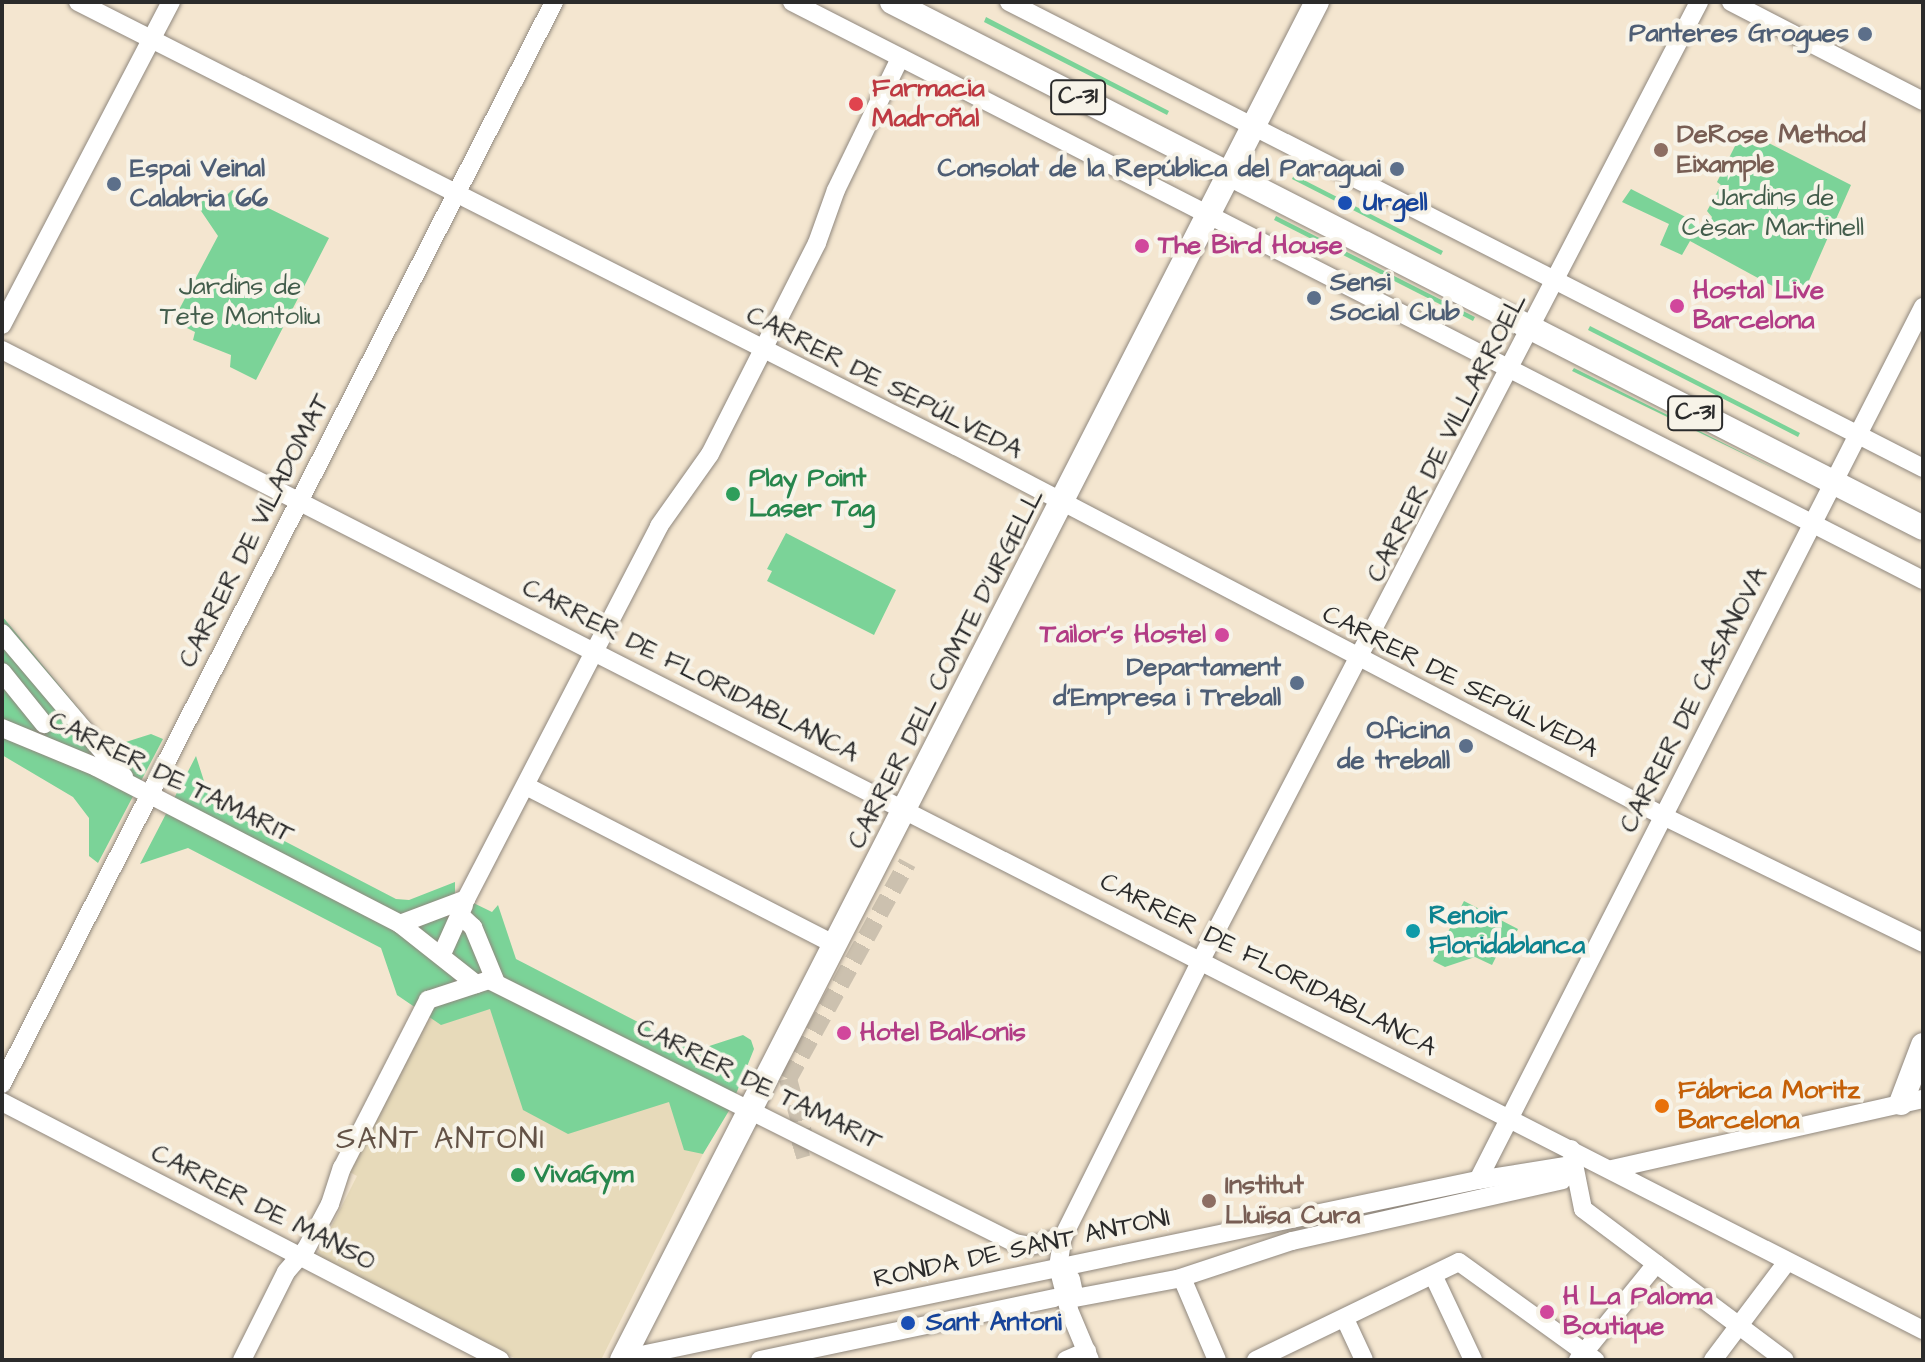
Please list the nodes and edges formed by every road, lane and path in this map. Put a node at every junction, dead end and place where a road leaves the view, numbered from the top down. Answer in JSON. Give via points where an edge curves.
{"nodes":[{"id":1,"x":78,"y":2,"type":"edge"},
{"id":2,"x":171,"y":2,"type":"edge"},
{"id":3,"x":554,"y":2,"type":"edge"},
{"id":4,"x":792,"y":2,"type":"edge"},
{"id":5,"x":892,"y":2,"type":"edge"},
{"id":6,"x":1009,"y":2,"type":"edge"},
{"id":7,"x":1317,"y":2,"type":"edge"},
{"id":8,"x":1699,"y":2,"type":"edge"},
{"id":9,"x":1731,"y":2,"type":"edge"},
{"id":10,"x":151,"y":39,"type":"junction"},
{"id":11,"x":900,"y":58,"type":"junction"},
{"id":12,"x":1923,"y":101,"type":"edge"},
{"id":13,"x":1254,"y":127,"type":"junction"},
{"id":14,"x":1230,"y":174,"type":"junction"},
{"id":15,"x":456,"y":195,"type":"junction"},
{"id":16,"x":1208,"y":216,"type":"junction"},
{"id":17,"x":1557,"y":280,"type":"junction"},
{"id":18,"x":1923,"y":307,"type":"edge"},
{"id":19,"x":2,"y":325,"type":"edge"},
{"id":20,"x":1532,"y":329,"type":"junction"},
{"id":21,"x":2,"y":350,"type":"edge"},
{"id":22,"x":761,"y":350,"type":"junction"},
{"id":23,"x":1511,"y":370,"type":"junction"},
{"id":24,"x":1858,"y":434,"type":"junction"},
{"id":25,"x":1923,"y":468,"type":"edge"},
{"id":26,"x":1833,"y":483,"type":"junction"},
{"id":27,"x":299,"y":501,"type":"junction"},
{"id":28,"x":1061,"y":506,"type":"junction"},
{"id":29,"x":1814,"y":523,"type":"junction"},
{"id":30,"x":1923,"y":528,"type":"edge"},
{"id":31,"x":1923,"y":580,"type":"edge"},
{"id":32,"x":2,"y":633,"type":"edge"},
{"id":33,"x":596,"y":652,"type":"junction"},
{"id":34,"x":1361,"y":661,"type":"junction"},
{"id":35,"x":2,"y":672,"type":"edge"},
{"id":36,"x":44,"y":724,"type":"dead end"},
{"id":37,"x":2,"y":728,"type":"edge"},
{"id":38,"x":131,"y":785,"type":"junction"},
{"id":39,"x":526,"y":786,"type":"junction"},
{"id":40,"x":149,"y":794,"type":"junction"},
{"id":41,"x":905,"y":809,"type":"junction"},
{"id":42,"x":1663,"y":816,"type":"junction"},
{"id":43,"x":463,"y":907,"type":"junction"},
{"id":44,"x":400,"y":924,"type":"junction"},
{"id":45,"x":1923,"y":943,"type":"edge"},
{"id":46,"x":835,"y":945,"type":"junction"},
{"id":47,"x":445,"y":959,"type":"junction"},
{"id":48,"x":1201,"y":960,"type":"junction"},
{"id":49,"x":495,"y":980,"type":"junction"},
{"id":50,"x":476,"y":984,"type":"junction"},
{"id":51,"x":432,"y":999,"type":"junction"},
{"id":52,"x":1923,"y":1045,"type":"edge"},
{"id":53,"x":2,"y":1084,"type":"edge"},
{"id":54,"x":1912,"y":1101,"type":"edge"},
{"id":55,"x":2,"y":1102,"type":"edge"},
{"id":56,"x":752,"y":1110,"type":"junction"},
{"id":57,"x":1509,"y":1117,"type":"junction"},
{"id":58,"x":1568,"y":1165,"type":"junction"},
{"id":59,"x":1612,"y":1169,"type":"junction"},
{"id":60,"x":1478,"y":1180,"type":"junction"},
{"id":61,"x":1071,"y":1252,"type":"junction"},
{"id":62,"x":298,"y":1257,"type":"junction"},
{"id":63,"x":1786,"y":1263,"type":"junction"},
{"id":64,"x":1656,"y":1264,"type":"junction"},
{"id":65,"x":1434,"y":1277,"type":"junction"},
{"id":66,"x":1182,"y":1278,"type":"junction"},
{"id":67,"x":1055,"y":1298,"type":"dead end"},
{"id":68,"x":1345,"y":1319,"type":"junction"},
{"id":69,"x":1738,"y":1326,"type":"junction"},
{"id":70,"x":1923,"y":1330,"type":"edge"},
{"id":71,"x":1089,"y":1355,"type":"edge"},
{"id":72,"x":1586,"y":1357,"type":"edge"},
{"id":73,"x":622,"y":1359,"type":"edge"},
{"id":74,"x":242,"y":1360,"type":"edge"},
{"id":75,"x":500,"y":1360,"type":"edge"},
{"id":76,"x":760,"y":1360,"type":"edge"},
{"id":77,"x":1066,"y":1360,"type":"edge"},
{"id":78,"x":1217,"y":1360,"type":"edge"},
{"id":79,"x":1256,"y":1360,"type":"edge"},
{"id":80,"x":1364,"y":1360,"type":"edge"},
{"id":81,"x":1473,"y":1360,"type":"edge"},
{"id":82,"x":1713,"y":1360,"type":"edge"},
{"id":83,"x":1785,"y":1360,"type":"edge"}],
"edges":[{"from":1,"to":10,"type":"street","name":"CARRER DE SEPÚLVEDA"},
{"from":2,"to":10,"type":"street"},
{"from":3,"to":15,"type":"street","name":"CARRER DE VILADOMAT"},
{"from":4,"to":11,"type":"street"},
{"from":5,"to":14,"type":"main road","number":"C-31"},
{"from":6,"to":13,"type":"street"},
{"from":7,"to":13,"type":"main road","name":"CARRER DEL COMTE D'URGELL"},
{"from":8,"to":17,"type":"street","name":"CARRER DE VILLARROEL"},
{"from":9,"to":12,"type":"street"},
{"from":10,"to":15,"type":"street","name":"CARRER DE SEPÚLVEDA"},
{"from":10,"to":19,"type":"street"},
{"from":11,"to":16,"type":"street"},
{"from":11,"to":22,"type":"street","via":[[836,190],[817,243]]},
{"from":13,"to":14,"type":"main road","name":"CARRER DEL COMTE D'URGELL"},
{"from":13,"to":17,"type":"street"},
{"from":14,"to":16,"type":"main road","name":"CARRER DEL COMTE D'URGELL"},
{"from":14,"to":20,"type":"main road","number":"C-31"},
{"from":15,"to":22,"type":"street","name":"CARRER DE SEPÚLVEDA"},
{"from":15,"to":27,"type":"street","name":"CARRER DE VILADOMAT"},
{"from":16,"to":23,"type":"street"},
{"from":16,"to":28,"type":"main road","name":"CARRER DEL COMTE D'URGELL"},
{"from":17,"to":20,"type":"street","name":"CARRER DE VILLARROEL"},
{"from":17,"to":24,"type":"street"},
{"from":18,"to":24,"type":"street","name":"CARRER DE CASANOVA"},
{"from":20,"to":23,"type":"street","name":"CARRER DE VILLARROEL"},
{"from":20,"to":26,"type":"main road","number":"C-31"},
{"from":21,"to":27,"type":"street","name":"CARRER DE FLORIDABLANCA"},
{"from":22,"to":28,"type":"street","name":"CARRER DE SEPÚLVEDA","via":[[956,446]]},
{"from":22,"to":33,"type":"street","via":[[710,454],[659,526]]},
{"from":23,"to":29,"type":"street"},
{"from":23,"to":34,"type":"street","name":"CARRER DE VILLARROEL"},
{"from":24,"to":25,"type":"street"},
{"from":24,"to":26,"type":"street","name":"CARRER DE CASANOVA"},
{"from":26,"to":29,"type":"street","name":"CARRER DE CASANOVA"},
{"from":26,"to":30,"type":"main road","number":"C-31"},
{"from":27,"to":33,"type":"street","name":"CARRER DE FLORIDABLANCA"},
{"from":27,"to":40,"type":"street","name":"CARRER DE VILADOMAT"},
{"from":28,"to":34,"type":"street","name":"CARRER DE SEPÚLVEDA"},
{"from":28,"to":41,"type":"main road","name":"CARRER DEL COMTE D'URGELL"},
{"from":29,"to":31,"type":"street"},
{"from":29,"to":42,"type":"street","name":"CARRER DE CASANOVA"},
{"from":32,"to":38,"type":"street"},
{"from":33,"to":39,"type":"street"},
{"from":33,"to":41,"type":"street","name":"CARRER DE FLORIDABLANCA"},
{"from":34,"to":42,"type":"street","name":"CARRER DE SEPÚLVEDA"},
{"from":34,"to":48,"type":"street","name":"CARRER DE VILLARROEL"},
{"from":35,"to":36,"type":"street"},
{"from":37,"to":38,"type":"street","name":"CARRER DE TAMARIT"},
{"from":38,"to":40,"type":"street","name":"CARRER DE TAMARIT"},
{"from":39,"to":43,"type":"street"},
{"from":39,"to":46,"type":"street"},
{"from":40,"to":44,"type":"street","name":"CARRER DE TAMARIT"},
{"from":40,"to":53,"type":"street","name":"CARRER DE VILADOMAT"},
{"from":41,"to":46,"type":"main road","name":"CARRER DEL COMTE D'URGELL"},
{"from":41,"to":48,"type":"street","name":"CARRER DE FLORIDABLANCA"},
{"from":42,"to":45,"type":"street","name":"CARRER DE SEPÚLVEDA"},
{"from":42,"to":57,"type":"street","name":"CARRER DE CASANOVA"},
{"from":43,"to":44,"type":"street"},
{"from":43,"to":47,"type":"street"},
{"from":43,"to":49,"type":"street"},
{"from":44,"to":47,"type":"street","name":"CARRER DE TAMARIT"},
{"from":46,"to":56,"type":"main road","name":"CARRER DEL COMTE D'URGELL"},
{"from":47,"to":50,"type":"street","name":"CARRER DE TAMARIT"},
{"from":47,"to":51,"type":"street"},
{"from":48,"to":57,"type":"street","name":"CARRER DE FLORIDABLANCA"},
{"from":48,"to":61,"type":"street","name":"CARRER DE VILLARROEL"},
{"from":49,"to":50,"type":"street"},
{"from":49,"to":56,"type":"street","name":"CARRER DE TAMARIT"},
{"from":50,"to":51,"type":"street"},
{"from":51,"to":62,"type":"street","via":[[422,1009],[342,1168],[330,1204]]},
{"from":52,"to":54,"type":"main road"},
{"from":54,"to":59,"type":"street"},
{"from":55,"to":62,"type":"street","name":"CARRER DE MANSO"},
{"from":56,"to":61,"type":"street","name":"CARRER DE TAMARIT","via":[[1015,1243]]},
{"from":56,"to":73,"type":"main road","name":"CARRER DEL COMTE D'URGELL"},
{"from":57,"to":58,"type":"street","name":"CARRER DE FLORIDABLANCA"},
{"from":57,"to":60,"type":"street"},
{"from":58,"to":59,"type":"street","name":"CARRER DE FLORIDABLANCA"},
{"from":58,"to":60,"type":"street","name":"RONDA DE SANT ANTONI"},
{"from":58,"to":64,"type":"street","via":[[1583,1209]]},
{"from":58,"to":66,"type":"street","via":[[1292,1241]]},
{"from":59,"to":63,"type":"street","name":"CARRER DE FLORIDABLANCA"},
{"from":60,"to":61,"type":"street","name":"RONDA DE SANT ANTONI"},
{"from":61,"to":66,"type":"street","via":[[1075,1298]]},
{"from":61,"to":71,"type":"street"},
{"from":61,"to":73,"type":"street","name":"RONDA DE SANT ANTONI"},
{"from":62,"to":74,"type":"street"},
{"from":62,"to":75,"type":"street","name":"CARRER DE MANSO"},
{"from":63,"to":69,"type":"street"},
{"from":63,"to":70,"type":"street","name":"CARRER DE FLORIDABLANCA"},
{"from":64,"to":69,"type":"street"},
{"from":64,"to":72,"type":"street"},
{"from":65,"to":68,"type":"street"},
{"from":65,"to":72,"type":"street","via":[[1459,1262]]},
{"from":65,"to":81,"type":"street"},
{"from":66,"to":78,"type":"street"},
{"from":67,"to":76,"type":"street","name":"RONDA DE SANT ANTONI"},
{"from":68,"to":79,"type":"street"},
{"from":68,"to":80,"type":"street"},
{"from":69,"to":82,"type":"street"},
{"from":69,"to":83,"type":"street"},
{"from":71,"to":77,"type":"street"}]}
